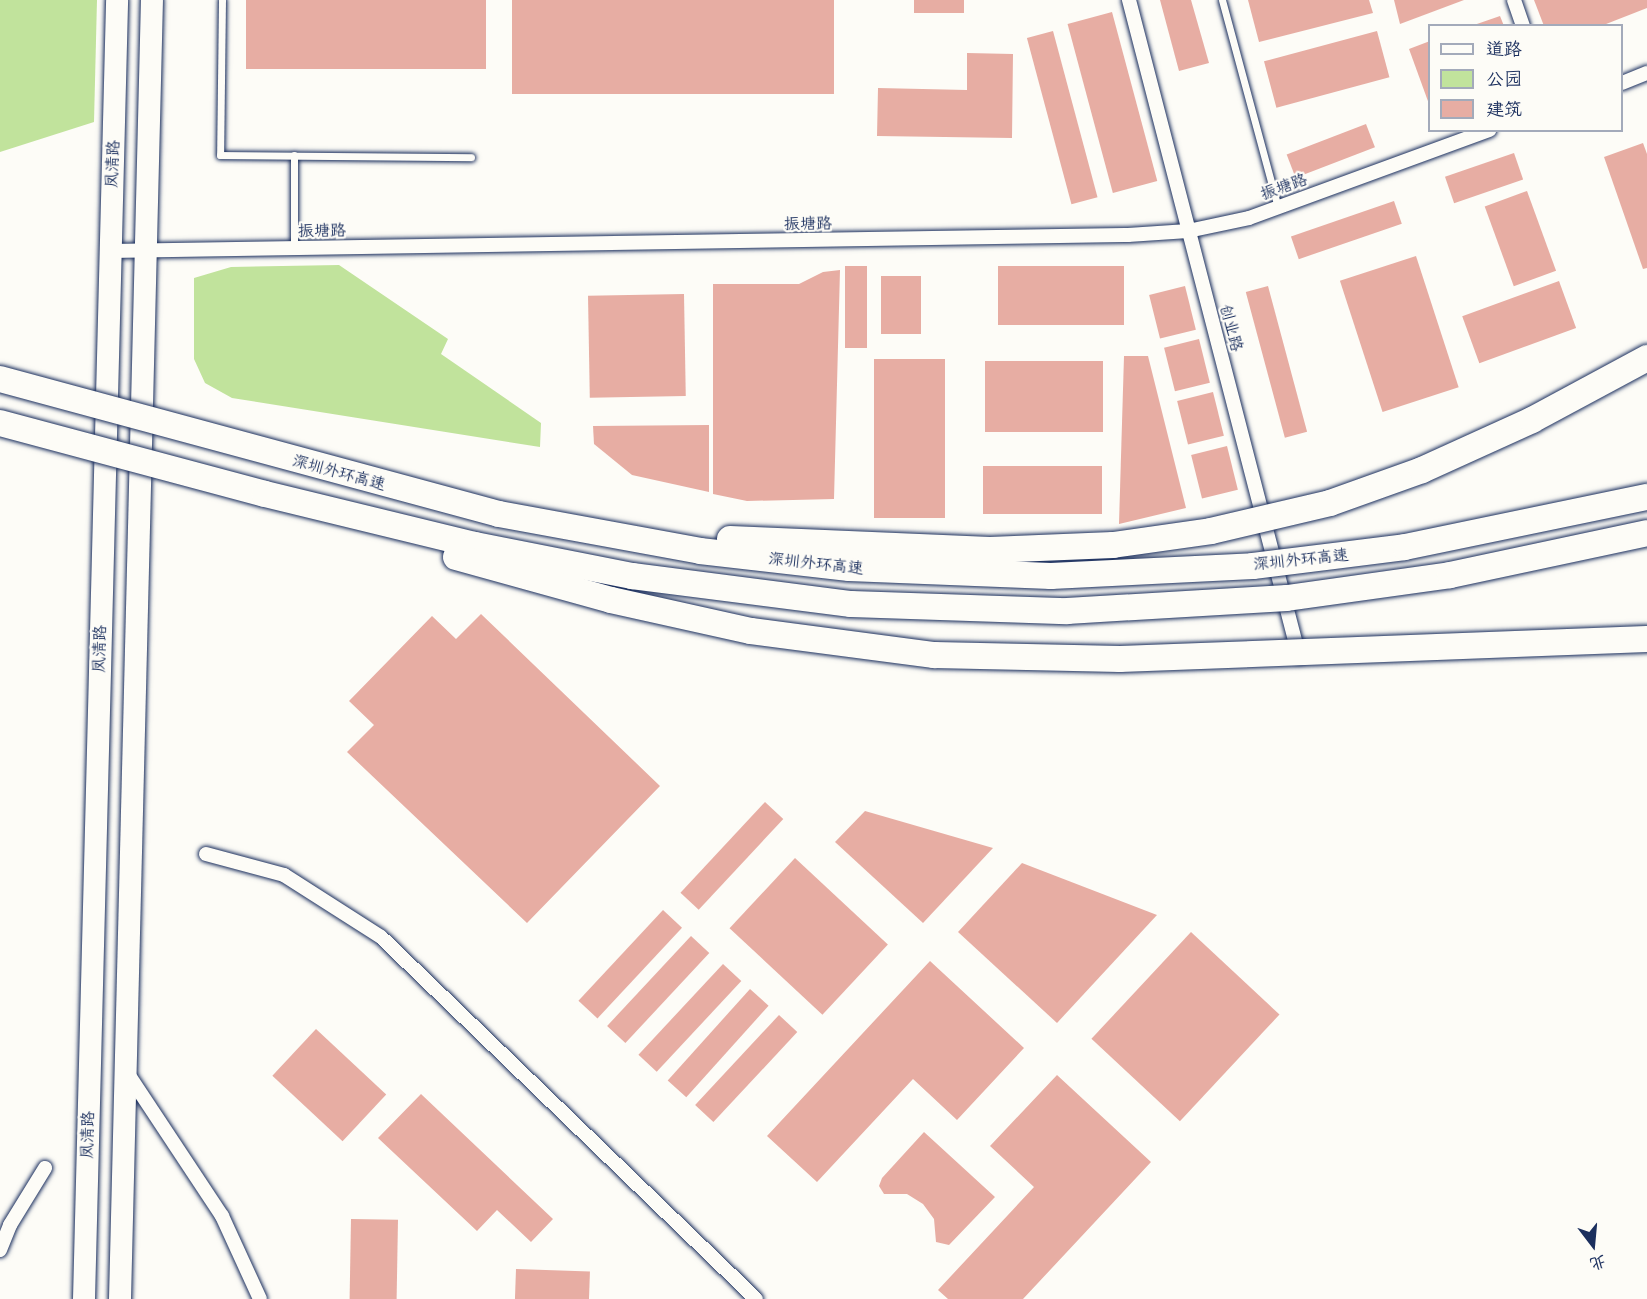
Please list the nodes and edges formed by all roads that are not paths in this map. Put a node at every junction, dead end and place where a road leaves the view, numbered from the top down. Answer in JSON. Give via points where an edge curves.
{"nodes":[{"id":1,"x":117,"y":0,"type":"edge"},
{"id":2,"x":152,"y":0,"type":"edge"},
{"id":3,"x":222,"y":0,"type":"edge"},
{"id":4,"x":1129,"y":0,"type":"edge"},
{"id":5,"x":1222,"y":0,"type":"edge"},
{"id":6,"x":1514,"y":0,"type":"edge"},
{"id":7,"x":1522,"y":24,"type":"edge"},
{"id":8,"x":1647,"y":73,"type":"edge"},
{"id":9,"x":1623,"y":82,"type":"edge"},
{"id":10,"x":1484,"y":132,"type":"edge"},
{"id":11,"x":294,"y":155,"type":"junction"},
{"id":12,"x":471,"y":157,"type":"dead end"},
{"id":13,"x":1278,"y":207,"type":"junction"},
{"id":14,"x":1188,"y":231,"type":"junction"},
{"id":15,"x":294,"y":248,"type":"junction"},
{"id":16,"x":146,"y":250,"type":"junction"},
{"id":17,"x":110,"y":251,"type":"junction"},
{"id":18,"x":1647,"y":358,"type":"edge"},
{"id":19,"x":0,"y":379,"type":"edge"},
{"id":20,"x":0,"y":423,"type":"edge"},
{"id":21,"x":265,"y":494,"type":"junction"},
{"id":22,"x":1647,"y":497,"type":"edge"},
{"id":23,"x":553,"y":525,"type":"junction"},
{"id":24,"x":1647,"y":533,"type":"edge"},
{"id":25,"x":1647,"y":639,"type":"edge"},
{"id":26,"x":1301,"y":664,"type":"dead end"},
{"id":27,"x":206,"y":854,"type":"dead end"},
{"id":28,"x":125,"y":1070,"type":"junction"},
{"id":29,"x":45,"y":1168,"type":"dead end"},
{"id":30,"x":0,"y":1251,"type":"edge"},
{"id":31,"x":84,"y":1299,"type":"edge"},
{"id":32,"x":120,"y":1299,"type":"edge"},
{"id":33,"x":260,"y":1299,"type":"edge"},
{"id":34,"x":756,"y":1299,"type":"edge"}],
"edges":[{"from":1,"to":17,"type":"highway","name":"凤清路"},
{"from":2,"to":16,"type":"highway"},
{"from":3,"to":11,"type":"lane","via":[[220,155]]},
{"from":4,"to":14,"type":"street","name":"创业路"},
{"from":5,"to":13,"type":"lane"},
{"from":6,"to":7,"type":"street"},
{"from":8,"to":9,"type":"street"},
{"from":10,"to":13,"type":"street","name":"振塘路"},
{"from":11,"to":12,"type":"lane"},
{"from":11,"to":15,"type":"lane"},
{"from":13,"to":14,"type":"street","name":"振塘路"},
{"from":14,"to":15,"type":"street","name":"振塘路"},
{"from":14,"to":26,"type":"street","name":"创业路"},
{"from":15,"to":16,"type":"street","name":"振塘路"},
{"from":16,"to":17,"type":"street","name":"振塘路"},
{"from":16,"to":28,"type":"highway"},
{"from":17,"to":31,"type":"highway","name":"凤清路"},
{"from":18,"to":23,"type":"highway","bridge":true,"via":[[1511,430],[1407,476],[1306,510],[1186,535],[1080,547],[965,550],[748,540]]},
{"from":19,"to":23,"type":"highway","name":"深圳外环高速","bridge":true,"via":[[349,476]]},
{"from":20,"to":21,"type":"highway","bridge":true},
{"from":21,"to":24,"type":"highway","bridge":true,"via":[[475,545],[632,576],[796,598],[960,609],[1120,609],[1287,598],[1450,575]]},
{"from":21,"to":25,"type":"highway","bridge":true,"via":[[400,542],[610,600],[751,631],[897,651],[1008,658],[1120,659]]},
{"from":22,"to":23,"type":"highway","name":"深圳外环高速","bridge":true,"via":[[1506,528],[1353,554],[1253,566],[1101,575],[960,574],[839,567],[690,549]]},
{"from":27,"to":34,"type":"street","via":[[284,875],[381,937]]},
{"from":28,"to":32,"type":"highway"},
{"from":28,"to":33,"type":"street","via":[[222,1216]]},
{"from":29,"to":30,"type":"street","via":[[10,1224]]}]}
